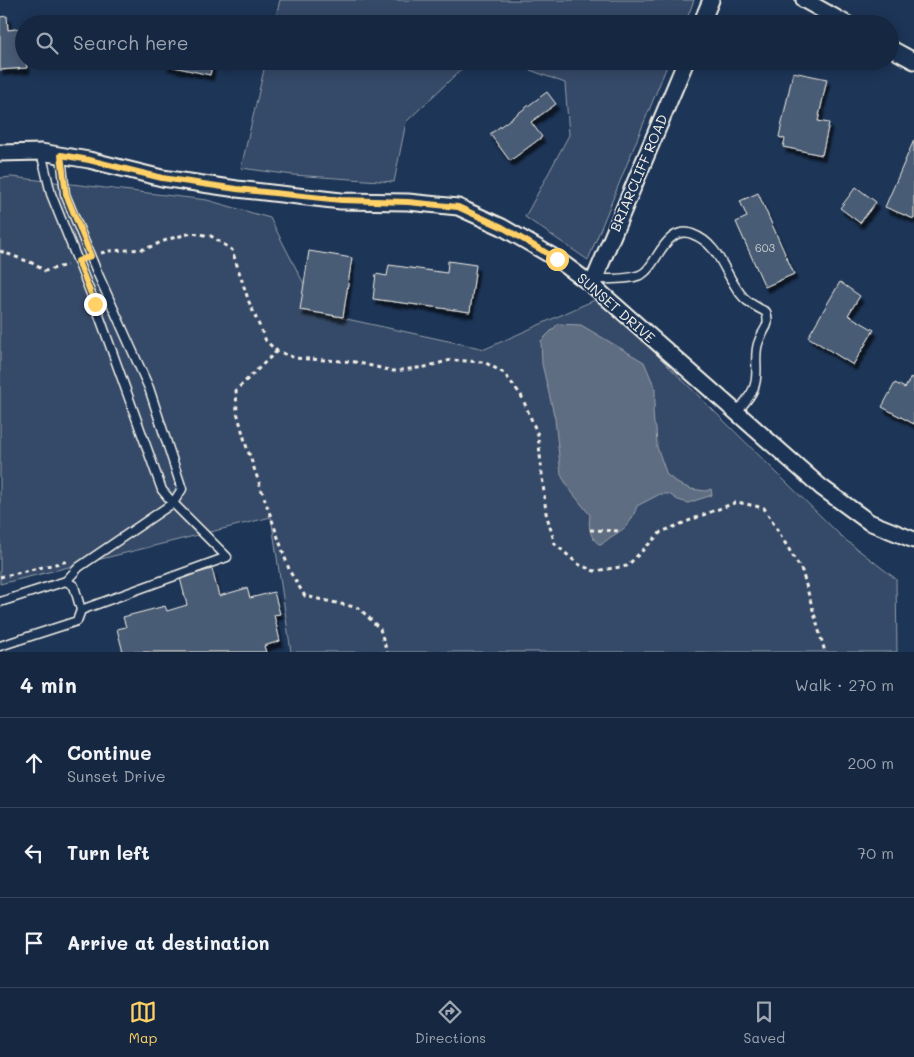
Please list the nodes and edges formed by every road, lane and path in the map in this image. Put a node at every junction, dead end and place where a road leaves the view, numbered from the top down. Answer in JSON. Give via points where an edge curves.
{"nodes":[{"id":1,"x":711,"y":0,"type":"edge"},
{"id":2,"x":804,"y":0,"type":"edge"},
{"id":3,"x":705,"y":15,"type":"edge"},
{"id":4,"x":831,"y":15,"type":"edge"},
{"id":5,"x":899,"y":53,"type":"edge"},
{"id":6,"x":914,"y":61,"type":"edge"},
{"id":7,"x":682,"y":70,"type":"edge"},
{"id":8,"x":40,"y":152,"type":"junction"},
{"id":9,"x":0,"y":153,"type":"edge"},
{"id":10,"x":61,"y":155,"type":"junction"},
{"id":11,"x":0,"y":252,"type":"edge"},
{"id":12,"x":91,"y":256,"type":"junction"},
{"id":13,"x":78,"y":261,"type":"junction"},
{"id":14,"x":593,"y":282,"type":"junction"},
{"id":15,"x":277,"y":351,"type":"junction"},
{"id":16,"x":736,"y":413,"type":"junction"},
{"id":17,"x":174,"y":503,"type":"junction"},
{"id":18,"x":590,"y":530,"type":"dead end"},
{"id":19,"x":622,"y":531,"type":"dead end"},
{"id":20,"x":914,"y":540,"type":"edge"},
{"id":21,"x":66,"y":581,"type":"junction"},
{"id":22,"x":0,"y":602,"type":"edge"},
{"id":23,"x":81,"y":610,"type":"junction"},
{"id":24,"x":0,"y":646,"type":"edge"},
{"id":25,"x":387,"y":652,"type":"edge"},
{"id":26,"x":825,"y":652,"type":"edge"}],
"edges":[{"from":1,"to":3,"type":"street"},
{"from":2,"to":4,"type":"street"},
{"from":5,"to":6,"type":"street"},
{"from":7,"to":14,"type":"street","name":"BRIARCLIFF ROAD"},
{"from":8,"to":9,"type":"street","name":"SUNSET DRIVE"},
{"from":8,"to":10,"type":"street","name":"SUNSET DRIVE"},
{"from":8,"to":13,"type":"lane","via":[[51,194]]},
{"from":10,"to":12,"type":"lane","via":[[66,194]]},
{"from":10,"to":14,"type":"street","name":"SUNSET DRIVE","via":[[162,178],[237,189],[341,200],[458,207],[502,227]]},
{"from":11,"to":13,"type":"path","via":[[45,271]]},
{"from":12,"to":15,"type":"path","via":[[109,251],[145,249],[192,233],[211,236],[232,250],[266,341]]},
{"from":12,"to":17,"type":"lane","via":[[149,388],[182,488]]},
{"from":13,"to":17,"type":"lane","via":[[162,490]]},
{"from":14,"to":16,"type":"street","name":"SUNSET DRIVE"},
{"from":14,"to":16,"type":"lane","via":[[640,276],[676,234],[687,232],[710,244],[744,298],[766,312],[769,321],[759,340],[755,384],[750,397]]},
{"from":15,"to":25,"type":"path","via":[[236,390],[237,412],[290,572],[305,596],[358,608],[380,629]]},
{"from":15,"to":26,"type":"path","via":[[295,358],[355,362],[393,371],[451,360],[484,362],[504,373],[521,395],[538,435],[546,513],[554,544],[578,564],[594,571],[627,566],[661,532],[708,512],[737,502],[764,508],[802,571]]},
{"from":16,"to":20,"type":"street","name":"SUNSET DRIVE","via":[[821,487],[870,522]]},
{"from":17,"to":21,"type":"lane","via":[[79,567]]},
{"from":17,"to":23,"type":"lane","via":[[227,557]]},
{"from":18,"to":19,"type":"path"},
{"from":21,"to":22,"type":"lane"},
{"from":21,"to":23,"type":"lane","via":[[74,586]]},
{"from":23,"to":24,"type":"lane","via":[[77,622]]}]}
